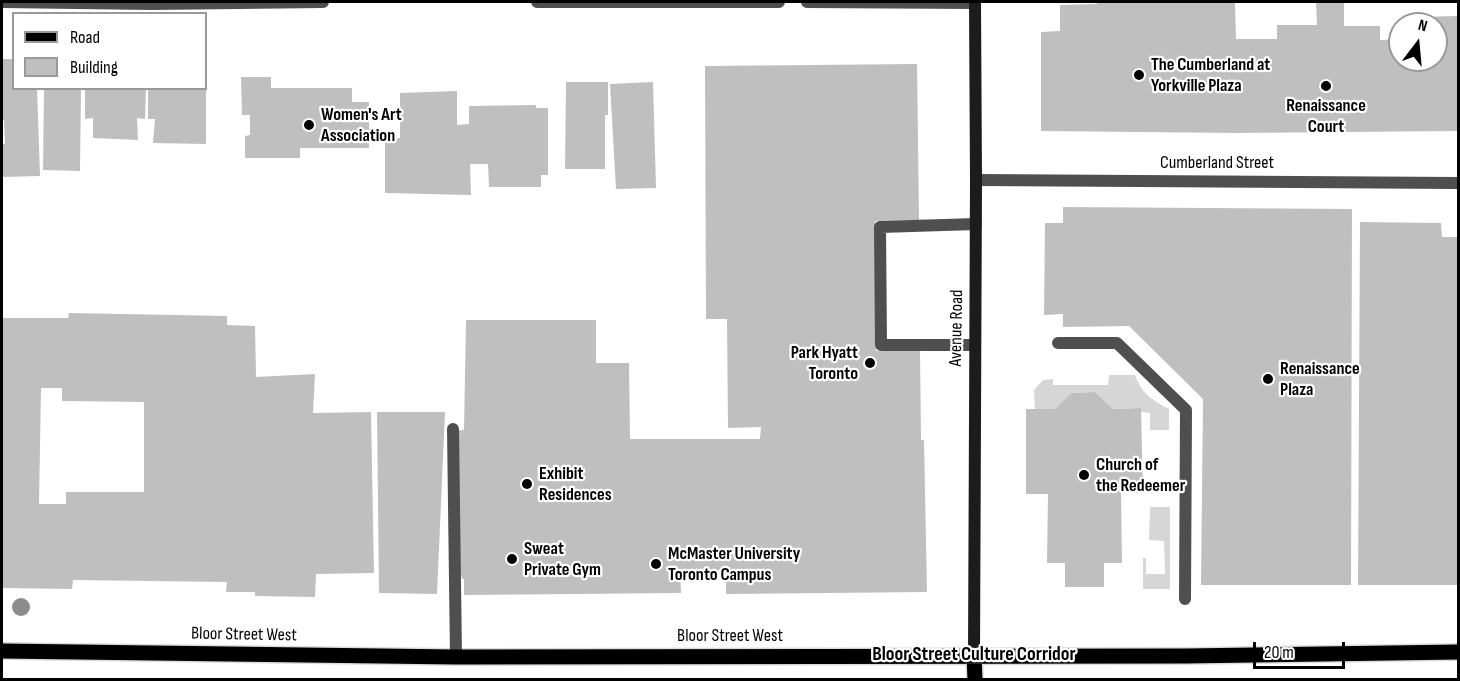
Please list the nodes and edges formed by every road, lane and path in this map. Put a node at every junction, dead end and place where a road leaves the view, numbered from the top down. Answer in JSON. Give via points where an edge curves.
{"nodes":[{"id":1,"x":2,"y":2,"type":"edge"},
{"id":2,"x":152,"y":2,"type":"edge"},
{"id":3,"x":323,"y":2,"type":"edge"},
{"id":4,"x":537,"y":2,"type":"edge"},
{"id":5,"x":779,"y":2,"type":"edge"},
{"id":6,"x":807,"y":2,"type":"edge"},
{"id":7,"x":975,"y":2,"type":"edge"},
{"id":8,"x":976,"y":180,"type":"junction"},
{"id":9,"x":1458,"y":183,"type":"edge"},
{"id":10,"x":976,"y":224,"type":"junction"},
{"id":11,"x":1058,"y":343,"type":"dead end"},
{"id":12,"x":975,"y":345,"type":"junction"},
{"id":13,"x":453,"y":429,"type":"dead end"},
{"id":14,"x":1185,"y":599,"type":"dead end"},
{"id":15,"x":2,"y":651,"type":"edge"},
{"id":16,"x":1458,"y":651,"type":"edge"},
{"id":17,"x":974,"y":655,"type":"junction"},
{"id":18,"x":456,"y":657,"type":"junction"},
{"id":19,"x":975,"y":680,"type":"edge"}],
"edges":[{"from":1,"to":2,"type":"street"},
{"from":2,"to":3,"type":"street"},
{"from":4,"to":5,"type":"street"},
{"from":6,"to":7,"type":"street"},
{"from":7,"to":8,"type":"main road","name":"Avenue Road"},
{"from":8,"to":9,"type":"street","name":"Cumberland Street"},
{"from":8,"to":10,"type":"main road","name":"Avenue Road"},
{"from":10,"to":12,"type":"main road","name":"Avenue Road"},
{"from":10,"to":12,"type":"street","via":[[879,227],[881,345]]},
{"from":11,"to":14,"type":"street","via":[[1117,343],[1186,410]]},
{"from":12,"to":17,"type":"main road","name":"Avenue Road"},
{"from":13,"to":18,"type":"street"},
{"from":15,"to":18,"type":"main road","name":"Bloor Street West"},
{"from":16,"to":17,"type":"main road","name":"Bloor Street West"},
{"from":17,"to":18,"type":"main road","name":"Bloor Street West"},
{"from":17,"to":19,"type":"main road"}]}
